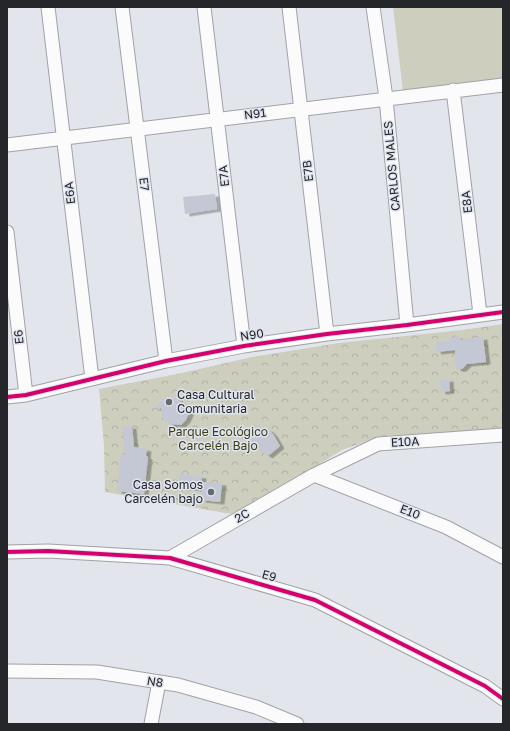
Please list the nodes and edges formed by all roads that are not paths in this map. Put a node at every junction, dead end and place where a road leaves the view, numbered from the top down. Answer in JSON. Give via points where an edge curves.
{"nodes":[{"id":1,"x":48,"y":7,"type":"edge"},
{"id":2,"x":122,"y":7,"type":"edge"},
{"id":3,"x":204,"y":7,"type":"edge"},
{"id":4,"x":289,"y":7,"type":"edge"},
{"id":5,"x":373,"y":7,"type":"edge"},
{"id":6,"x":503,"y":84,"type":"edge"},
{"id":7,"x":453,"y":90,"type":"junction"},
{"id":8,"x":386,"y":98,"type":"junction"},
{"id":9,"x":301,"y":109,"type":"junction"},
{"id":10,"x":217,"y":119,"type":"junction"},
{"id":11,"x":137,"y":129,"type":"junction"},
{"id":12,"x":63,"y":138,"type":"junction"},
{"id":13,"x":7,"y":145,"type":"edge"},
{"id":14,"x":7,"y":232,"type":"edge"},
{"id":15,"x":503,"y":312,"type":"edge"},
{"id":16,"x":480,"y":314,"type":"junction"},
{"id":17,"x":407,"y":325,"type":"junction"},
{"id":18,"x":327,"y":334,"type":"junction"},
{"id":19,"x":244,"y":346,"type":"junction"},
{"id":20,"x":166,"y":361,"type":"junction"},
{"id":21,"x":92,"y":379,"type":"junction"},
{"id":22,"x":26,"y":396,"type":"junction"},
{"id":23,"x":7,"y":397,"type":"edge"},
{"id":24,"x":503,"y":435,"type":"edge"},
{"id":25,"x":314,"y":475,"type":"junction"},
{"id":26,"x":7,"y":552,"type":"edge"},
{"id":27,"x":503,"y":557,"type":"edge"},
{"id":28,"x":170,"y":558,"type":"junction"},
{"id":29,"x":7,"y":671,"type":"edge"},
{"id":30,"x":159,"y":682,"type":"junction"},
{"id":31,"x":503,"y":699,"type":"edge"},
{"id":32,"x":151,"y":724,"type":"edge"},
{"id":33,"x":297,"y":724,"type":"edge"}],
"edges":[{"from":1,"to":12,"type":"street","name":"E6A"},
{"from":2,"to":11,"type":"street","name":"E7"},
{"from":3,"to":10,"type":"street","name":"E7A"},
{"from":4,"to":9,"type":"street","name":"E7B"},
{"from":5,"to":8,"type":"street","name":"CARLOS MALES"},
{"from":6,"to":7,"type":"street","name":"N91"},
{"from":7,"to":8,"type":"street","name":"N91"},
{"from":7,"to":16,"type":"street","name":"E8A"},
{"from":8,"to":9,"type":"street","name":"N91"},
{"from":8,"to":17,"type":"street","name":"CARLOS MALES"},
{"from":9,"to":10,"type":"street","name":"N91"},
{"from":9,"to":18,"type":"street","name":"E7B"},
{"from":10,"to":11,"type":"street","name":"N91"},
{"from":10,"to":19,"type":"street","name":"E7A"},
{"from":11,"to":12,"type":"street","name":"N91"},
{"from":11,"to":20,"type":"street","name":"E7"},
{"from":12,"to":13,"type":"street","name":"N91"},
{"from":12,"to":21,"type":"street","name":"E6A"},
{"from":14,"to":22,"type":"street","name":"E6"},
{"from":15,"to":16,"type":"street","name":"N90"},
{"from":16,"to":17,"type":"street","name":"N90"},
{"from":17,"to":18,"type":"street","name":"N90"},
{"from":18,"to":19,"type":"street","name":"N90"},
{"from":19,"to":20,"type":"street","name":"N90"},
{"from":20,"to":21,"type":"street","name":"N90"},
{"from":21,"to":22,"type":"street","name":"N90"},
{"from":22,"to":23,"type":"street","name":"N90"},
{"from":24,"to":25,"type":"street","name":"E10A","via":[[378,444]]},
{"from":25,"to":27,"type":"street","name":"E10","via":[[446,527]]},
{"from":25,"to":28,"type":"street","name":"2C"},
{"from":26,"to":28,"type":"street","name":"E9","via":[[48,551]]},
{"from":28,"to":31,"type":"street","name":"E9","via":[[314,600],[485,686]]},
{"from":29,"to":30,"type":"street","name":"N8","via":[[97,672]]},
{"from":30,"to":32,"type":"street"},
{"from":30,"to":33,"type":"street","name":"N8","via":[[256,707]]}]}
